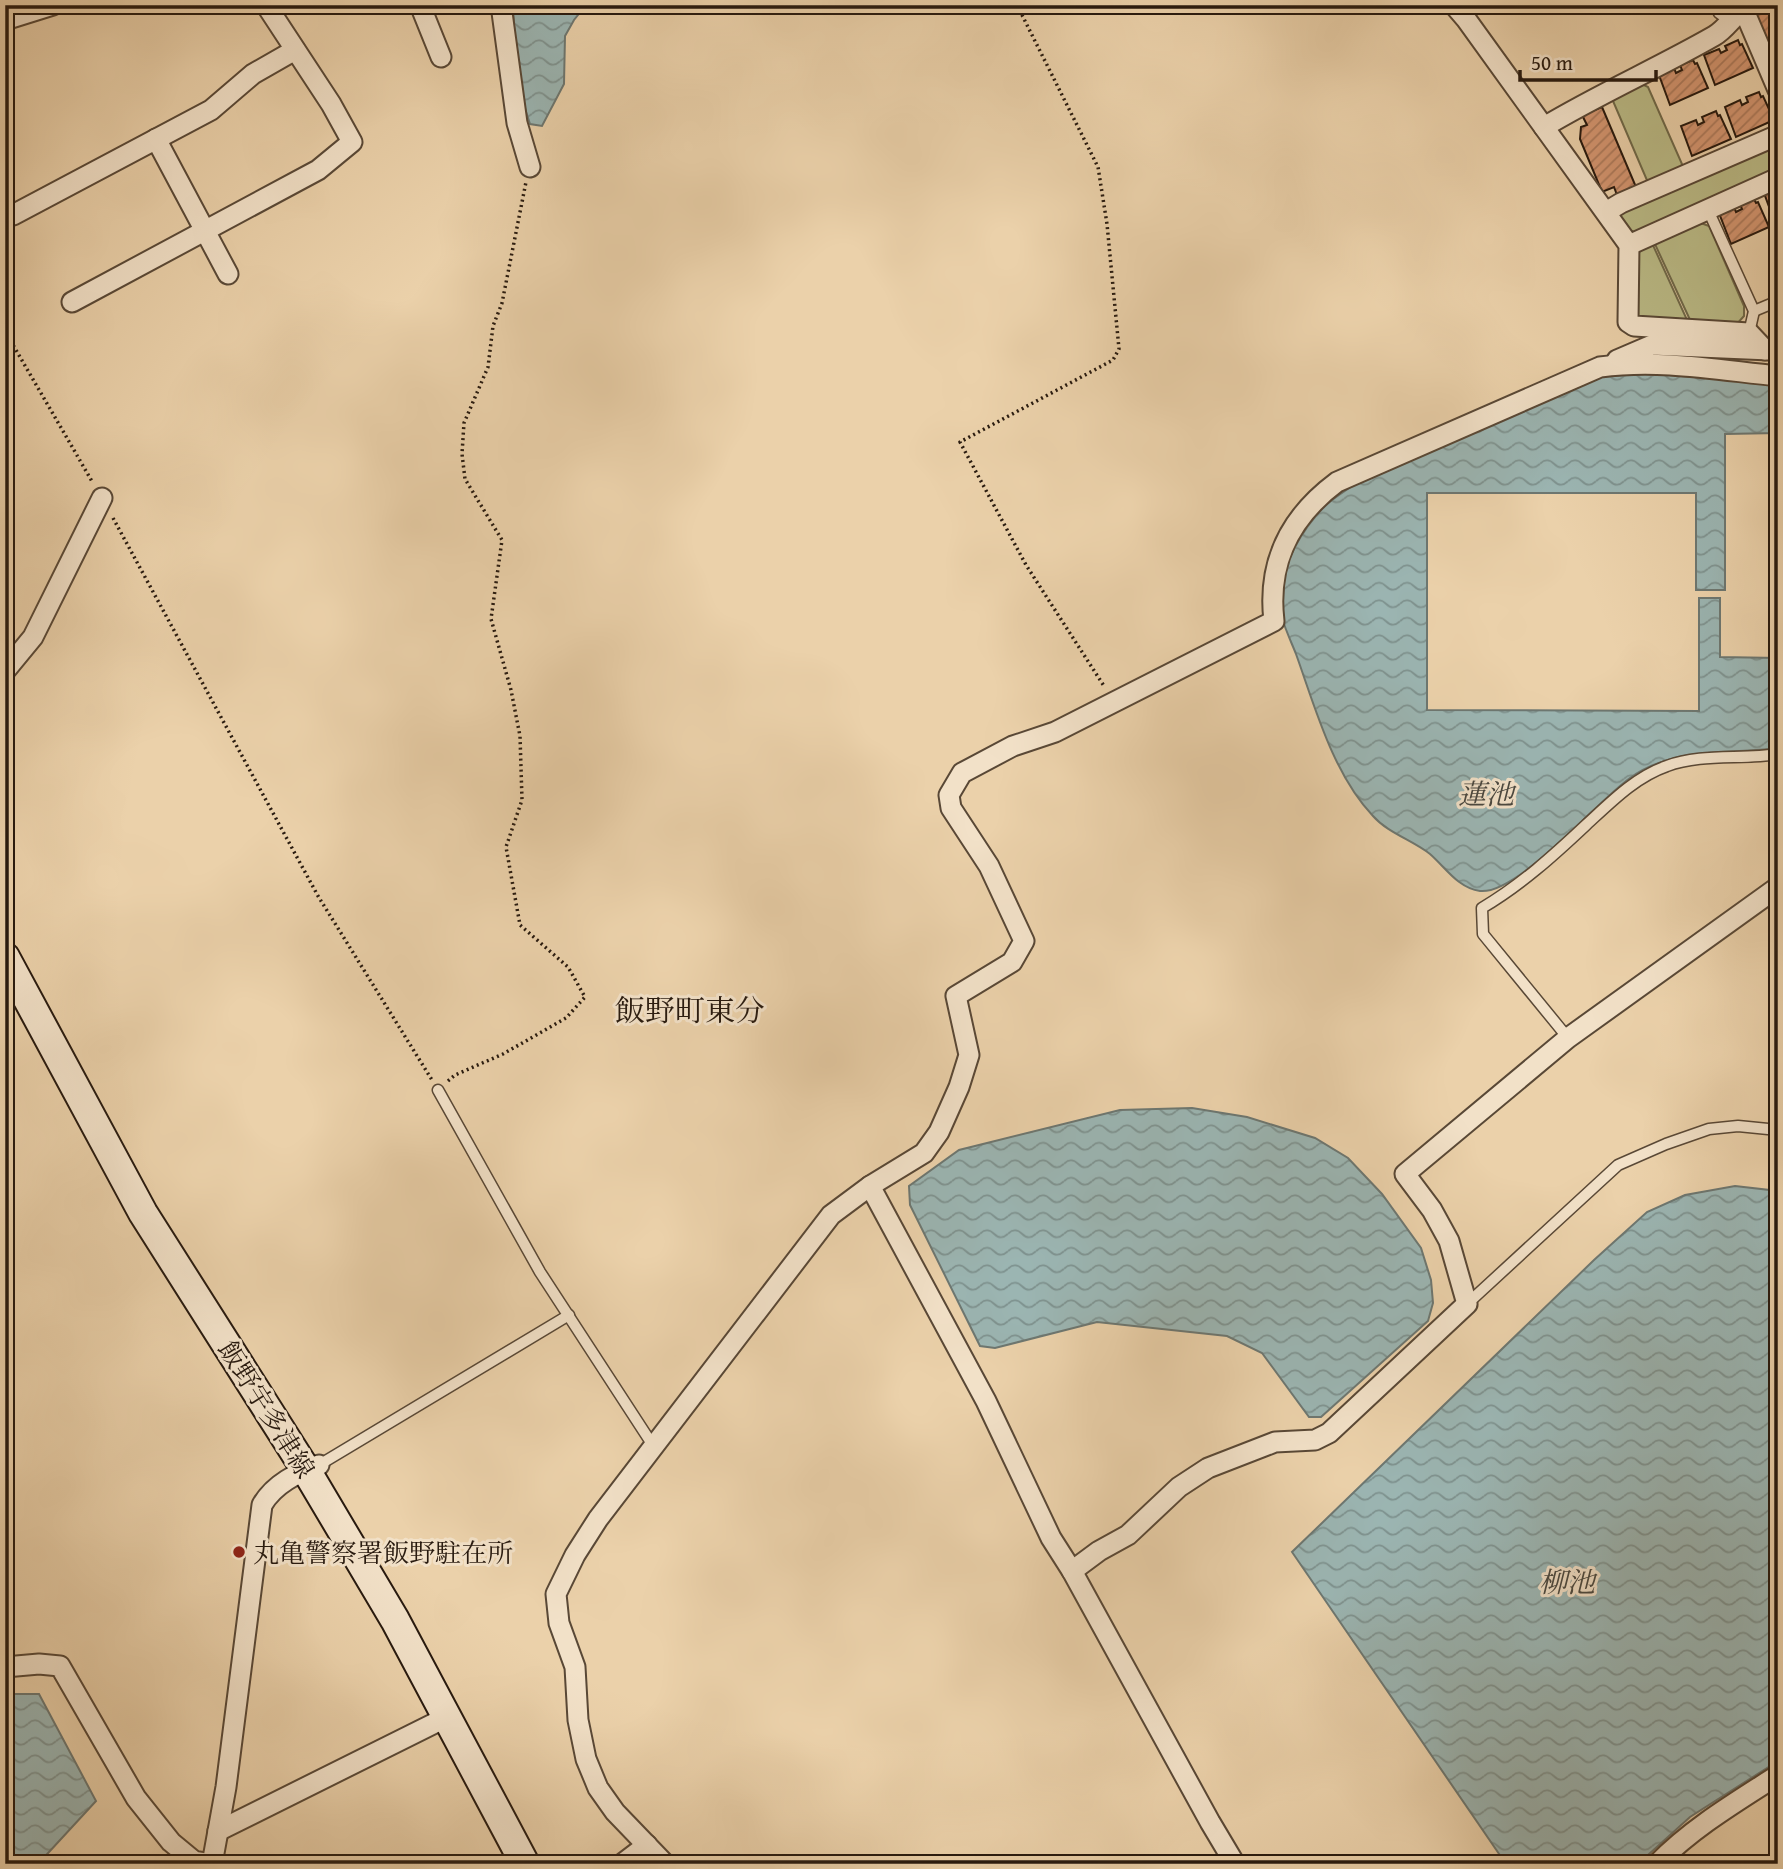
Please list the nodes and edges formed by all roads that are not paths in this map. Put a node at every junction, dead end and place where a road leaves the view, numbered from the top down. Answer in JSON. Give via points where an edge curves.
{"nodes":[{"id":1,"x":53,"y":5,"type":"edge"},
{"id":2,"x":266,"y":5,"type":"edge"},
{"id":3,"x":420,"y":5,"type":"edge"},
{"id":4,"x":501,"y":5,"type":"edge"},
{"id":5,"x":1454,"y":5,"type":"edge"},
{"id":6,"x":1715,"y":5,"type":"edge"},
{"id":7,"x":1741,"y":12,"type":"edge"},
{"id":8,"x":5,"y":20,"type":"edge"},
{"id":9,"x":295,"y":50,"type":"junction"},
{"id":10,"x":442,"y":57,"type":"dead end"},
{"id":11,"x":1778,"y":90,"type":"edge"},
{"id":12,"x":1544,"y":127,"type":"junction"},
{"id":13,"x":1778,"y":135,"type":"edge"},
{"id":14,"x":156,"y":139,"type":"junction"},
{"id":15,"x":530,"y":167,"type":"road end"},
{"id":16,"x":1778,"y":178,"type":"edge"},
{"id":17,"x":1708,"y":210,"type":"junction"},
{"id":18,"x":1606,"y":212,"type":"junction"},
{"id":19,"x":13,"y":215,"type":"dead end"},
{"id":20,"x":205,"y":231,"type":"junction"},
{"id":21,"x":1629,"y":244,"type":"junction"},
{"id":22,"x":228,"y":274,"type":"dead end"},
{"id":23,"x":1778,"y":301,"type":"edge"},
{"id":24,"x":72,"y":302,"type":"dead end"},
{"id":25,"x":1754,"y":311,"type":"junction"},
{"id":26,"x":1749,"y":333,"type":"junction"},
{"id":27,"x":1772,"y":350,"type":"edge"},
{"id":28,"x":1600,"y":367,"type":"junction"},
{"id":29,"x":1778,"y":376,"type":"edge"},
{"id":30,"x":102,"y":498,"type":"road end"},
{"id":31,"x":5,"y":671,"type":"edge"},
{"id":32,"x":1778,"y":754,"type":"edge"},
{"id":33,"x":1778,"y":887,"type":"edge"},
{"id":34,"x":5,"y":957,"type":"edge"},
{"id":35,"x":1568,"y":1038,"type":"junction"},
{"id":36,"x":438,"y":1090,"type":"road end"},
{"id":37,"x":1778,"y":1129,"type":"edge"},
{"id":38,"x":870,"y":1186,"type":"junction"},
{"id":39,"x":1467,"y":1304,"type":"junction"},
{"id":40,"x":569,"y":1315,"type":"junction"},
{"id":41,"x":654,"y":1447,"type":"junction"},
{"id":42,"x":313,"y":1467,"type":"junction"},
{"id":43,"x":1072,"y":1571,"type":"junction"},
{"id":44,"x":5,"y":1667,"type":"edge"},
{"id":45,"x":447,"y":1717,"type":"junction"},
{"id":46,"x":1778,"y":1775,"type":"edge"},
{"id":47,"x":218,"y":1831,"type":"junction"},
{"id":48,"x":647,"y":1845,"type":"junction"},
{"id":49,"x":525,"y":1864,"type":"edge"},
{"id":50,"x":622,"y":1864,"type":"edge"},
{"id":51,"x":666,"y":1864,"type":"edge"},
{"id":52,"x":1235,"y":1864,"type":"edge"},
{"id":53,"x":1657,"y":1864,"type":"edge"}],
"edges":[{"from":1,"to":8,"type":"street"},
{"from":2,"to":9,"type":"street"},
{"from":3,"to":10,"type":"street"},
{"from":4,"to":15,"type":"street","via":[[517,122]]},
{"from":5,"to":12,"type":"street"},
{"from":6,"to":7,"type":"lane","via":[[1719,13]]},
{"from":7,"to":11,"type":"street"},
{"from":7,"to":12,"type":"street","via":[[1722,32]]},
{"from":9,"to":14,"type":"street","via":[[253,74],[211,110]]},
{"from":9,"to":20,"type":"street","via":[[352,142],[318,170]]},
{"from":12,"to":18,"type":"street"},
{"from":13,"to":18,"type":"street"},
{"from":14,"to":19,"type":"street"},
{"from":14,"to":20,"type":"street"},
{"from":16,"to":17,"type":"street"},
{"from":17,"to":21,"type":"street"},
{"from":17,"to":25,"type":"lane"},
{"from":18,"to":21,"type":"street"},
{"from":20,"to":22,"type":"street"},
{"from":20,"to":24,"type":"street"},
{"from":21,"to":26,"type":"street","via":[[1628,322]]},
{"from":23,"to":25,"type":"lane"},
{"from":25,"to":26,"type":"lane"},
{"from":26,"to":27,"type":"street"},
{"from":27,"to":28,"type":"street","via":[[1652,345]]},
{"from":28,"to":29,"type":"street","via":[[1658,363]]},
{"from":28,"to":38,"type":"street","via":[[1337,482],[1300,515],[1284,544],[1272,585],[1273,621],[1115,703],[962,773],[949,794],[951,807],[989,866],[1024,941],[1012,962],[956,996],[969,1055],[939,1132],[924,1153]]},
{"from":30,"to":31,"type":"street","via":[[33,637]]},
{"from":32,"to":35,"type":"lane","via":[[1699,760],[1654,771],[1618,796],[1535,871],[1482,908],[1483,934]]},
{"from":33,"to":35,"type":"street"},
{"from":34,"to":42,"type":"main road","name":"飯野宇多津線","via":[[143,1213]]},
{"from":35,"to":39,"type":"street","via":[[1405,1174],[1448,1241]]},
{"from":36,"to":40,"type":"lane"},
{"from":37,"to":39,"type":"lane","via":[[1709,1129],[1619,1165]]},
{"from":38,"to":41,"type":"street","via":[[831,1215]]},
{"from":38,"to":43,"type":"street"},
{"from":39,"to":43,"type":"street","via":[[1329,1433],[1315,1440],[1275,1442],[1208,1468],[1179,1487],[1128,1535]]},
{"from":40,"to":41,"type":"lane"},
{"from":40,"to":42,"type":"lane"},
{"from":41,"to":48,"type":"street","via":[[580,1546],[556,1594],[559,1623],[575,1667],[586,1759],[615,1812]]},
{"from":42,"to":45,"type":"main road","name":"飯野宇多津線"},
{"from":42,"to":47,"type":"street","via":[[269,1493],[262,1505]]},
{"from":43,"to":52,"type":"street"},
{"from":44,"to":47,"type":"street","via":[[60,1666],[136,1798],[194,1861],[212,1864]]},
{"from":45,"to":47,"type":"street"},
{"from":45,"to":49,"type":"main road","name":"飯野宇多津線"},
{"from":46,"to":53,"type":"street","via":[[1726,1808]]},
{"from":48,"to":50,"type":"street"},
{"from":48,"to":51,"type":"street"}]}
